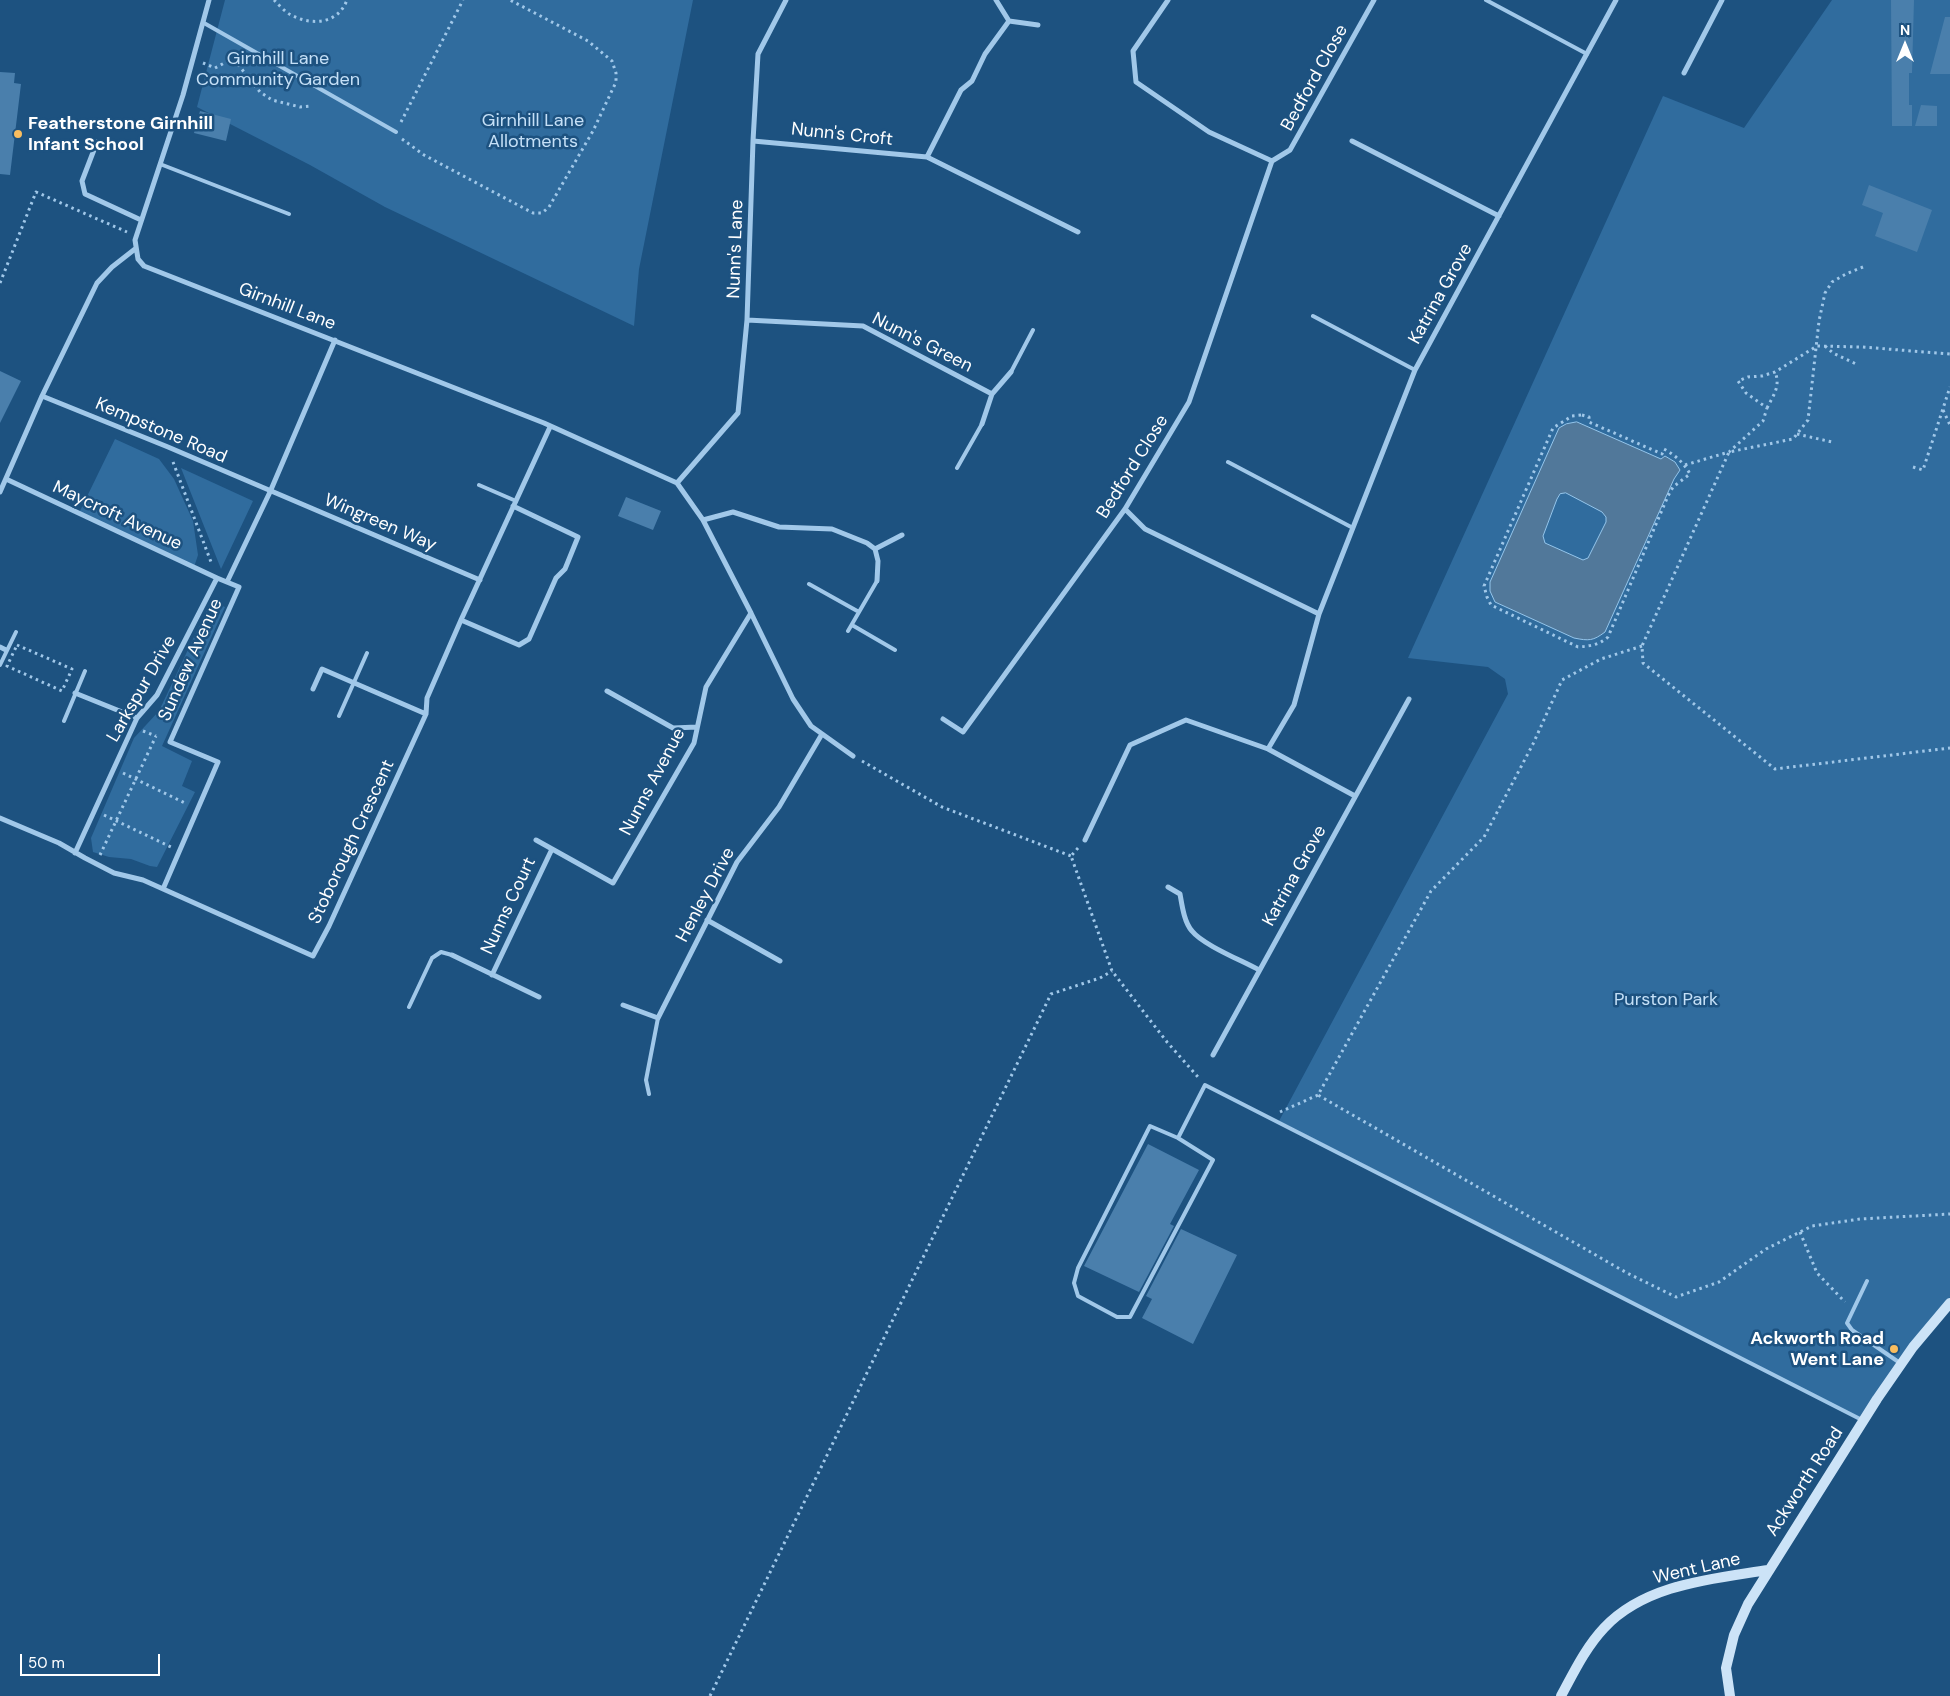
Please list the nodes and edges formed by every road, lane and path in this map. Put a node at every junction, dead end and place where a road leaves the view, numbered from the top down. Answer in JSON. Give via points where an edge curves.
{"nodes":[{"id":1,"x":207,"y":0,"type":"edge"},
{"id":2,"x":274,"y":0,"type":"edge"},
{"id":3,"x":347,"y":0,"type":"edge"},
{"id":4,"x":463,"y":0,"type":"edge"},
{"id":5,"x":510,"y":0,"type":"edge"},
{"id":6,"x":786,"y":0,"type":"edge"},
{"id":7,"x":996,"y":0,"type":"edge"},
{"id":8,"x":1168,"y":0,"type":"edge"},
{"id":9,"x":1374,"y":0,"type":"edge"},
{"id":10,"x":1486,"y":0,"type":"edge"},
{"id":11,"x":1616,"y":0,"type":"edge"},
{"id":12,"x":1722,"y":0,"type":"edge"},
{"id":13,"x":1009,"y":21,"type":"junction"},
{"id":14,"x":204,"y":23,"type":"junction"},
{"id":15,"x":1038,"y":25,"type":"dead end"},
{"id":16,"x":1587,"y":54,"type":"junction"},
{"id":17,"x":193,"y":60,"type":"junction"},
{"id":18,"x":1684,"y":73,"type":"dead end"},
{"id":19,"x":311,"y":106,"type":"dead end"},
{"id":20,"x":396,"y":132,"type":"junction"},
{"id":21,"x":753,"y":140,"type":"junction"},
{"id":22,"x":1352,"y":140,"type":"dead end"},
{"id":23,"x":97,"y":142,"type":"dead end"},
{"id":24,"x":927,"y":157,"type":"junction"},
{"id":25,"x":1272,"y":161,"type":"junction"},
{"id":26,"x":160,"y":164,"type":"junction"},
{"id":27,"x":289,"y":214,"type":"dead end"},
{"id":28,"x":1499,"y":216,"type":"junction"},
{"id":29,"x":141,"y":220,"type":"junction"},
{"id":30,"x":1078,"y":232,"type":"dead end"},
{"id":31,"x":136,"y":236,"type":"junction"},
{"id":32,"x":135,"y":250,"type":"junction"},
{"id":33,"x":1863,"y":267,"type":"dead end"},
{"id":34,"x":0,"y":283,"type":"edge"},
{"id":35,"x":1313,"y":316,"type":"dead end"},
{"id":36,"x":747,"y":320,"type":"junction"},
{"id":37,"x":1033,"y":330,"type":"dead end"},
{"id":38,"x":335,"y":340,"type":"junction"},
{"id":39,"x":1817,"y":346,"type":"junction"},
{"id":40,"x":1824,"y":346,"type":"junction"},
{"id":41,"x":1950,"y":354,"type":"edge"},
{"id":42,"x":1856,"y":364,"type":"dead end"},
{"id":43,"x":1415,"y":370,"type":"junction"},
{"id":44,"x":1011,"y":372,"type":"joint"},
{"id":45,"x":1774,"y":372,"type":"junction"},
{"id":46,"x":1950,"y":387,"type":"edge"},
{"id":47,"x":992,"y":394,"type":"junction"},
{"id":48,"x":42,"y":396,"type":"junction"},
{"id":49,"x":1766,"y":408,"type":"junction"},
{"id":50,"x":1943,"y":409,"type":"junction"},
{"id":51,"x":982,"y":424,"type":"joint"},
{"id":52,"x":1950,"y":425,"type":"edge"},
{"id":53,"x":550,"y":426,"type":"junction"},
{"id":54,"x":1797,"y":434,"type":"junction"},
{"id":55,"x":1832,"y":442,"type":"dead end"},
{"id":56,"x":168,"y":448,"type":"junction"},
{"id":57,"x":1729,"y":452,"type":"junction"},
{"id":58,"x":1228,"y":462,"type":"dead end"},
{"id":59,"x":1685,"y":465,"type":"junction"},
{"id":60,"x":1913,"y":467,"type":"dead end"},
{"id":61,"x":957,"y":468,"type":"dead end"},
{"id":62,"x":6,"y":479,"type":"junction"},
{"id":63,"x":677,"y":483,"type":"junction"},
{"id":64,"x":479,"y":485,"type":"dead end"},
{"id":65,"x":0,"y":492,"type":"edge"},
{"id":66,"x":270,"y":492,"type":"junction"},
{"id":67,"x":516,"y":501,"type":"junction"},
{"id":68,"x":514,"y":506,"type":"junction"},
{"id":69,"x":1125,"y":509,"type":"junction"},
{"id":70,"x":703,"y":520,"type":"junction"},
{"id":71,"x":1353,"y":528,"type":"junction"},
{"id":72,"x":902,"y":535,"type":"dead end"},
{"id":73,"x":876,"y":549,"type":"junction"},
{"id":74,"x":217,"y":578,"type":"junction"},
{"id":75,"x":480,"y":580,"type":"junction"},
{"id":76,"x":877,"y":580,"type":"joint"},
{"id":77,"x":227,"y":582,"type":"junction"},
{"id":78,"x":809,"y":584,"type":"dead end"},
{"id":79,"x":859,"y":612,"type":"junction"},
{"id":80,"x":751,"y":613,"type":"junction"},
{"id":81,"x":1319,"y":614,"type":"junction"},
{"id":82,"x":461,"y":620,"type":"junction"},
{"id":83,"x":852,"y":625,"type":"junction"},
{"id":84,"x":848,"y":631,"type":"dead end"},
{"id":85,"x":16,"y":632,"type":"dead end"},
{"id":86,"x":17,"y":644,"type":"joint"},
{"id":87,"x":1642,"y":646,"type":"junction"},
{"id":88,"x":0,"y":647,"type":"edge"},
{"id":89,"x":6,"y":650,"type":"junction"},
{"id":90,"x":895,"y":650,"type":"dead end"},
{"id":91,"x":367,"y":653,"type":"dead end"},
{"id":92,"x":0,"y":664,"type":"edge"},
{"id":93,"x":85,"y":671,"type":"dead end"},
{"id":94,"x":354,"y":683,"type":"junction"},
{"id":95,"x":313,"y":689,"type":"dead end"},
{"id":96,"x":607,"y":691,"type":"dead end"},
{"id":97,"x":76,"y":693,"type":"junction"},
{"id":98,"x":1409,"y":698,"type":"dead end"},
{"id":99,"x":426,"y":714,"type":"junction"},
{"id":100,"x":339,"y":716,"type":"dead end"},
{"id":101,"x":137,"y":718,"type":"junction"},
{"id":102,"x":943,"y":719,"type":"dead end"},
{"id":103,"x":64,"y":721,"type":"dead end"},
{"id":104,"x":133,"y":726,"type":"junction"},
{"id":105,"x":697,"y":727,"type":"junction"},
{"id":106,"x":822,"y":734,"type":"junction"},
{"id":107,"x":156,"y":736,"type":"junction"},
{"id":108,"x":170,"y":742,"type":"junction"},
{"id":109,"x":1950,"y":748,"type":"edge"},
{"id":110,"x":1268,"y":750,"type":"junction"},
{"id":111,"x":853,"y":756,"type":"joint"},
{"id":112,"x":119,"y":771,"type":"dead end"},
{"id":113,"x":136,"y":779,"type":"junction"},
{"id":114,"x":1355,"y":796,"type":"junction"},
{"id":115,"x":188,"y":805,"type":"dead end"},
{"id":116,"x":101,"y":814,"type":"dead end"},
{"id":117,"x":0,"y":818,"type":"edge"},
{"id":118,"x":116,"y":821,"type":"junction"},
{"id":119,"x":536,"y":840,"type":"dead end"},
{"id":120,"x":1085,"y":840,"type":"joint"},
{"id":121,"x":168,"y":846,"type":"dead end"},
{"id":122,"x":552,"y":849,"type":"junction"},
{"id":123,"x":75,"y":853,"type":"junction"},
{"id":124,"x":101,"y":854,"type":"dead end"},
{"id":125,"x":1071,"y":856,"type":"junction"},
{"id":126,"x":613,"y":883,"type":"joint"},
{"id":127,"x":1168,"y":887,"type":"dead end"},
{"id":128,"x":163,"y":889,"type":"junction"},
{"id":129,"x":707,"y":920,"type":"junction"},
{"id":130,"x":452,"y":955,"type":"joint"},
{"id":131,"x":780,"y":961,"type":"dead end"},
{"id":132,"x":1259,"y":970,"type":"junction"},
{"id":133,"x":1112,"y":972,"type":"junction"},
{"id":134,"x":492,"y":975,"type":"junction"},
{"id":135,"x":540,"y":997,"type":"dead end"},
{"id":136,"x":624,"y":1005,"type":"dead end"},
{"id":137,"x":409,"y":1007,"type":"dead end"},
{"id":138,"x":658,"y":1018,"type":"junction"},
{"id":139,"x":1213,"y":1054,"type":"dead end"},
{"id":140,"x":1205,"y":1085,"type":"junction"},
{"id":141,"x":649,"y":1094,"type":"dead end"},
{"id":142,"x":1318,"y":1095,"type":"junction"},
{"id":143,"x":1268,"y":1117,"type":"junction"},
{"id":144,"x":1178,"y":1138,"type":"junction"},
{"id":145,"x":1950,"y":1214,"type":"edge"},
{"id":146,"x":1800,"y":1232,"type":"junction"},
{"id":147,"x":1867,"y":1281,"type":"dead end"},
{"id":148,"x":1950,"y":1303,"type":"edge"},
{"id":149,"x":1853,"y":1311,"type":"junction"},
{"id":150,"x":1901,"y":1364,"type":"junction"},
{"id":151,"x":1864,"y":1420,"type":"junction"},
{"id":152,"x":1768,"y":1570,"type":"junction"},
{"id":153,"x":710,"y":1696,"type":"edge"},
{"id":154,"x":1561,"y":1696,"type":"edge"},
{"id":155,"x":1730,"y":1696,"type":"edge"}],
"edges":[{"from":1,"to":14,"type":"street"},
{"from":2,"to":3,"type":"path","via":[[290,15],[311,22],[332,20]]},
{"from":4,"to":20,"type":"path"},
{"from":5,"to":20,"type":"path","via":[[588,41],[612,62],[616,73],[616,82],[597,122],[549,207],[542,213],[528,211],[424,156]]},
{"from":6,"to":21,"type":"street","name":"Nunn's Lane","via":[[758,54]]},
{"from":7,"to":13,"type":"street"},
{"from":8,"to":25,"type":"street","via":[[1133,51],[1136,82],[1208,132]]},
{"from":9,"to":25,"type":"street","name":"Bedford Close","via":[[1290,150]]},
{"from":10,"to":16,"type":"lane"},
{"from":11,"to":16,"type":"street","name":"Katrina Grove"},
{"from":12,"to":18,"type":"street"},
{"from":13,"to":15,"type":"street"},
{"from":13,"to":24,"type":"street","via":[[985,54],[972,80],[961,90]]},
{"from":14,"to":17,"type":"street"},
{"from":14,"to":20,"type":"lane"},
{"from":16,"to":28,"type":"street","name":"Katrina Grove"},
{"from":17,"to":19,"type":"path","via":[[216,68],[228,61],[236,62],[260,92],[272,100],[300,107]]},
{"from":17,"to":26,"type":"street"},
{"from":21,"to":24,"type":"street","name":"Nunn's Croft"},
{"from":21,"to":36,"type":"street","name":"Nunn's Lane"},
{"from":22,"to":28,"type":"street"},
{"from":23,"to":29,"type":"street","via":[[82,181],[85,194]]},
{"from":24,"to":30,"type":"street","name":"Nunn's Croft"},
{"from":25,"to":69,"type":"street","name":"Bedford Close","via":[[1188,402]]},
{"from":26,"to":27,"type":"lane"},
{"from":26,"to":29,"type":"street"},
{"from":28,"to":43,"type":"street","name":"Katrina Grove"},
{"from":29,"to":31,"type":"street"},
{"from":31,"to":32,"type":"street"},
{"from":31,"to":34,"type":"path","via":[[36,192]]},
{"from":32,"to":38,"type":"street","name":"Girnhill Lane","via":[[144,266]]},
{"from":32,"to":48,"type":"street","via":[[97,283]]},
{"from":33,"to":39,"type":"path","via":[[1832,282],[1825,293]]},
{"from":35,"to":43,"type":"lane"},
{"from":36,"to":47,"type":"street","name":"Nunn's Green","via":[[863,326]]},
{"from":36,"to":63,"type":"street","name":"Nunn's Lane","via":[[738,413]]},
{"from":37,"to":44,"type":"lane"},
{"from":38,"to":53,"type":"street","name":"Girnhill Lane"},
{"from":38,"to":66,"type":"street","name":"Sundew Avenue"},
{"from":39,"to":40,"type":"path"},
{"from":39,"to":45,"type":"path"},
{"from":39,"to":54,"type":"path","via":[[1808,420]]},
{"from":40,"to":41,"type":"path"},
{"from":40,"to":42,"type":"path"},
{"from":43,"to":71,"type":"street","name":"Katrina Grove"},
{"from":44,"to":47,"type":"street"},
{"from":45,"to":49,"type":"path","via":[[1778,379],[1776,389]]},
{"from":45,"to":49,"type":"path","via":[[1738,381],[1746,393]]},
{"from":46,"to":50,"type":"path"},
{"from":47,"to":51,"type":"street"},
{"from":48,"to":56,"type":"street","name":"Kempstone Road"},
{"from":48,"to":62,"type":"street"},
{"from":49,"to":57,"type":"path","via":[[1763,421]]},
{"from":50,"to":52,"type":"path"},
{"from":50,"to":60,"type":"path","via":[[1923,470]]},
{"from":51,"to":61,"type":"lane"},
{"from":53,"to":63,"type":"street","name":"Girnhill Lane"},
{"from":53,"to":67,"type":"street","name":"Stoborough Crescent"},
{"from":54,"to":55,"type":"path"},
{"from":54,"to":57,"type":"path","via":[[1793,439]]},
{"from":56,"to":66,"type":"street","name":"Kempstone Road"},
{"from":56,"to":74,"type":"path"},
{"from":57,"to":59,"type":"path"},
{"from":57,"to":87,"type":"path"},
{"from":58,"to":71,"type":"lane"},
{"from":59,"to":59,"type":"path","via":[[1664,449],[1662,454],[1589,422],[1589,417],[1582,415],[1572,416],[1553,428],[1484,586],[1491,605],[1578,647],[1601,643],[1608,637],[1668,496],[1690,474]]},
{"from":62,"to":65,"type":"street"},
{"from":62,"to":74,"type":"street","name":"Maycroft Avenue"},
{"from":63,"to":70,"type":"street"},
{"from":64,"to":67,"type":"lane"},
{"from":66,"to":75,"type":"street","name":"Wingreen Way"},
{"from":66,"to":77,"type":"street","name":"Sundew Avenue"},
{"from":67,"to":68,"type":"street","name":"Stoborough Crescent"},
{"from":68,"to":75,"type":"street","name":"Stoborough Crescent"},
{"from":68,"to":82,"type":"street","via":[[578,537],[565,569],[556,578],[530,639],[519,645]]},
{"from":69,"to":81,"type":"street","via":[[1145,529]]},
{"from":69,"to":102,"type":"street","name":"Bedford Close","via":[[963,732]]},
{"from":70,"to":73,"type":"street","via":[[733,512],[779,527],[832,529]]},
{"from":70,"to":80,"type":"street"},
{"from":71,"to":81,"type":"street","name":"Katrina Grove"},
{"from":72,"to":73,"type":"street"},
{"from":73,"to":76,"type":"street"},
{"from":74,"to":77,"type":"street"},
{"from":74,"to":101,"type":"street","name":"Larkspur Drive","via":[[157,695]]},
{"from":75,"to":82,"type":"street","name":"Stoborough Crescent"},
{"from":76,"to":79,"type":"lane"},
{"from":77,"to":108,"type":"street","name":"Sundew Avenue","via":[[239,587]]},
{"from":78,"to":79,"type":"lane"},
{"from":79,"to":83,"type":"lane"},
{"from":80,"to":105,"type":"street","name":"Nunns Avenue","via":[[706,687]]},
{"from":80,"to":106,"type":"street","via":[[793,699],[811,726]]},
{"from":81,"to":110,"type":"street","name":"Katrina Grove","via":[[1294,705]]},
{"from":82,"to":99,"type":"street","name":"Stoborough Crescent","via":[[427,698]]},
{"from":83,"to":84,"type":"lane"},
{"from":83,"to":90,"type":"lane"},
{"from":85,"to":89,"type":"lane"},
{"from":86,"to":86,"type":"path","via":[[72,669],[62,691],[7,666]]},
{"from":87,"to":109,"type":"path","via":[[1643,663],[1775,768]]},
{"from":87,"to":142,"type":"path","via":[[1601,659],[1562,680],[1484,837],[1432,891]]},
{"from":88,"to":89,"type":"street"},
{"from":89,"to":92,"type":"lane"},
{"from":91,"to":94,"type":"lane"},
{"from":93,"to":97,"type":"lane"},
{"from":94,"to":95,"type":"street","via":[[322,669]]},
{"from":94,"to":99,"type":"street"},
{"from":94,"to":100,"type":"lane"},
{"from":96,"to":105,"type":"street","via":[[673,728]]},
{"from":97,"to":101,"type":"street"},
{"from":97,"to":103,"type":"lane"},
{"from":98,"to":114,"type":"street","name":"Katrina Grove"},
{"from":99,"to":128,"type":"street","name":"Stoborough Crescent","via":[[313,956]]},
{"from":101,"to":104,"type":"street","name":"Larkspur Drive"},
{"from":104,"to":107,"type":"path"},
{"from":104,"to":123,"type":"street","name":"Larkspur Drive"},
{"from":105,"to":126,"type":"street","name":"Nunns Avenue","via":[[694,743]]},
{"from":106,"to":111,"type":"street"},
{"from":106,"to":129,"type":"street","name":"Henley Drive","via":[[779,807],[737,862]]},
{"from":107,"to":108,"type":"path"},
{"from":107,"to":113,"type":"path"},
{"from":108,"to":128,"type":"street","name":"Sundew Avenue","via":[[218,762]]},
{"from":110,"to":114,"type":"street"},
{"from":110,"to":120,"type":"street","via":[[1186,720],[1130,745]]},
{"from":111,"to":125,"type":"path","via":[[942,807]]},
{"from":112,"to":113,"type":"path"},
{"from":113,"to":115,"type":"path"},
{"from":113,"to":118,"type":"path"},
{"from":114,"to":132,"type":"street","name":"Katrina Grove"},
{"from":116,"to":118,"type":"path"},
{"from":117,"to":123,"type":"street","name":"Stoborough Crescent"},
{"from":118,"to":121,"type":"path"},
{"from":118,"to":124,"type":"path"},
{"from":119,"to":122,"type":"street","name":"Nunns Court"},
{"from":120,"to":125,"type":"path"},
{"from":122,"to":126,"type":"street","name":"Nunns Court"},
{"from":122,"to":134,"type":"street","name":"Nunns Court"},
{"from":123,"to":128,"type":"street","name":"Stoborough Crescent","via":[[114,873]]},
{"from":125,"to":133,"type":"path"},
{"from":127,"to":132,"type":"street","via":[[1180,894],[1191,931],[1211,946]]},
{"from":129,"to":131,"type":"street"},
{"from":129,"to":138,"type":"street","name":"Henley Drive"},
{"from":130,"to":134,"type":"street","name":"Nunns Court"},
{"from":130,"to":137,"type":"lane","via":[[441,952],[432,958]]},
{"from":132,"to":139,"type":"street","name":"Katrina Grove"},
{"from":133,"to":140,"type":"path"},
{"from":133,"to":153,"type":"path","via":[[1052,994]]},
{"from":134,"to":135,"type":"street","name":"Nunns Court"},
{"from":136,"to":138,"type":"street"},
{"from":138,"to":141,"type":"lane","via":[[646,1080]]},
{"from":140,"to":143,"type":"lane"},
{"from":140,"to":144,"type":"lane"},
{"from":142,"to":143,"type":"path"},
{"from":142,"to":146,"type":"path","via":[[1627,1273],[1676,1297],[1719,1282],[1766,1249]]},
{"from":143,"to":151,"type":"lane"},
{"from":144,"to":144,"type":"lane","via":[[1150,1126],[1078,1268],[1074,1282],[1078,1296],[1117,1317],[1130,1316],[1213,1160]]},
{"from":145,"to":146,"type":"path","via":[[1860,1219],[1812,1226]]},
{"from":146,"to":149,"type":"path","via":[[1817,1272]]},
{"from":147,"to":149,"type":"lane"},
{"from":148,"to":150,"type":"main road","name":"Ackworth Road"},
{"from":149,"to":150,"type":"lane","via":[[1847,1323],[1852,1330]]},
{"from":150,"to":151,"type":"main road","name":"Ackworth Road"},
{"from":151,"to":152,"type":"main road","name":"Ackworth Road"},
{"from":152,"to":154,"type":"main road","name":"Went Lane","via":[[1676,1587],[1634,1604],[1617,1615],[1596,1638]]},
{"from":152,"to":155,"type":"main road","name":"Ackworth Road","via":[[1734,1635],[1726,1668]]}]}
